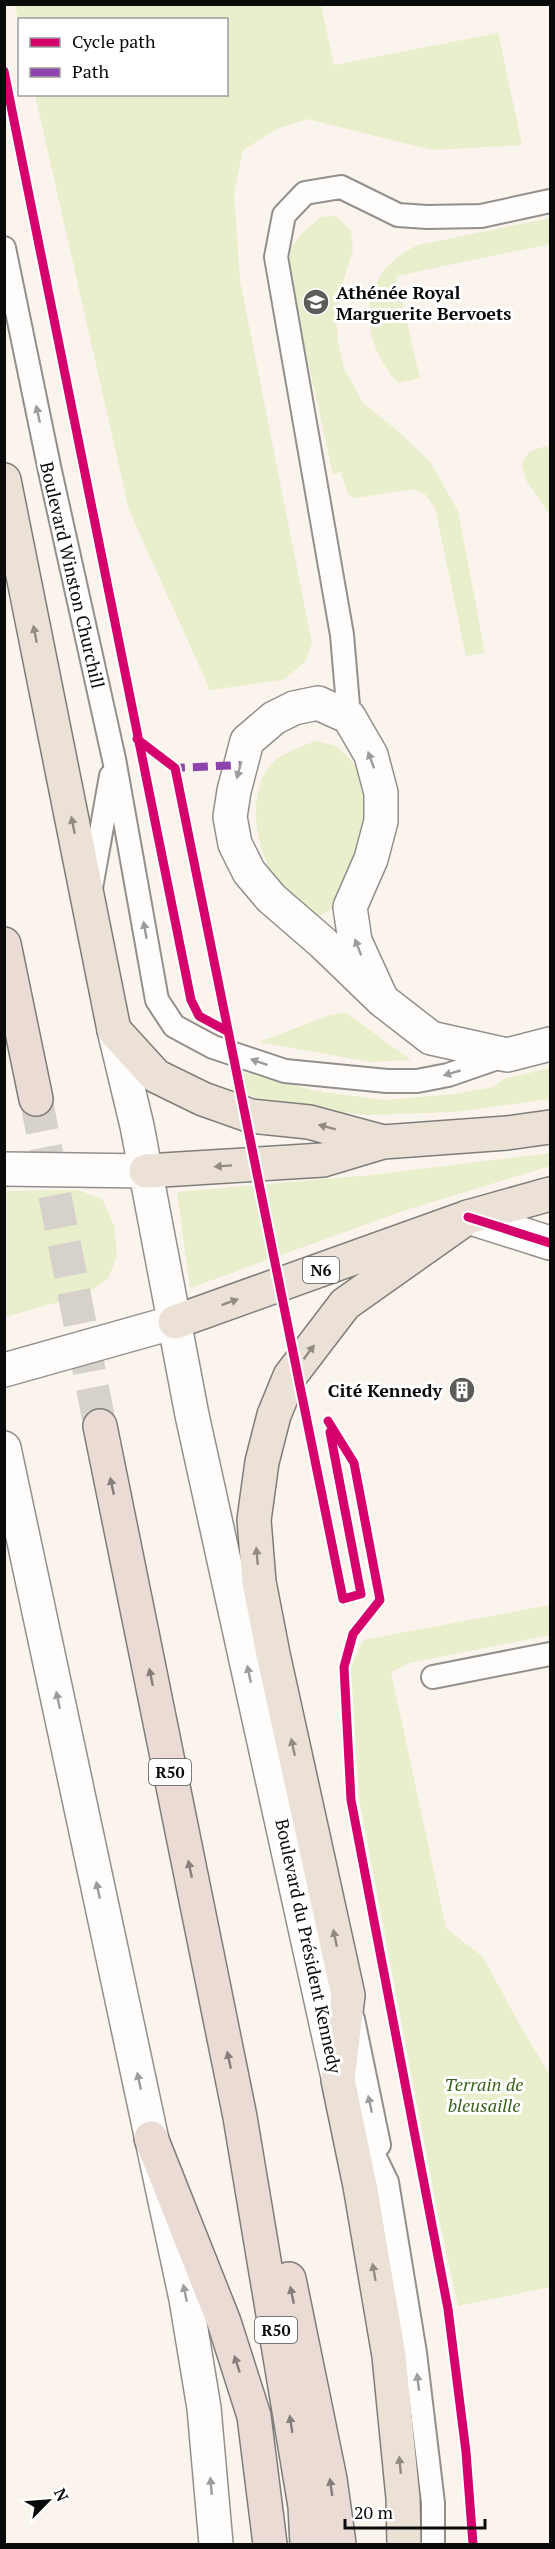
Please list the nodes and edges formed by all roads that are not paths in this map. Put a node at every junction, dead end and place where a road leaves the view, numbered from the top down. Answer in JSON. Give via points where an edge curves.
{"nodes":[{"id":1,"x":550,"y":201,"type":"edge"},
{"id":2,"x":4,"y":248,"type":"edge"},
{"id":3,"x":4,"y":480,"type":"edge"},
{"id":4,"x":349,"y":717,"type":"junction"},
{"id":5,"x":114,"y":759,"type":"junction"},
{"id":6,"x":88,"y":903,"type":"junction"},
{"id":7,"x":4,"y":944,"type":"edge"},
{"id":8,"x":382,"y":1000,"type":"junction"},
{"id":9,"x":114,"y":1030,"type":"junction"},
{"id":10,"x":550,"y":1044,"type":"edge"},
{"id":11,"x":507,"y":1055,"type":"junction"},
{"id":12,"x":36,"y":1099,"type":"tunnel mouth"},
{"id":13,"x":550,"y":1127,"type":"edge"},
{"id":14,"x":383,"y":1142,"type":"junction"},
{"id":15,"x":4,"y":1169,"type":"edge"},
{"id":16,"x":146,"y":1171,"type":"junction"},
{"id":17,"x":550,"y":1194,"type":"edge"},
{"id":18,"x":468,"y":1217,"type":"junction"},
{"id":19,"x":550,"y":1243,"type":"edge"},
{"id":20,"x":175,"y":1322,"type":"junction"},
{"id":21,"x":4,"y":1370,"type":"edge"},
{"id":22,"x":100,"y":1426,"type":"tunnel mouth"},
{"id":23,"x":4,"y":1448,"type":"edge"},
{"id":24,"x":550,"y":1654,"type":"edge"},
{"id":25,"x":433,"y":1677,"type":"dead end"},
{"id":26,"x":348,"y":1995,"type":"junction"},
{"id":27,"x":338,"y":2080,"type":"junction"},
{"id":28,"x":240,"y":2117,"type":"junction"},
{"id":29,"x":151,"y":2138,"type":"junction"},
{"id":30,"x":387,"y":2182,"type":"junction"},
{"id":31,"x":216,"y":2544,"type":"edge"},
{"id":32,"x":270,"y":2544,"type":"edge"},
{"id":33,"x":307,"y":2544,"type":"edge"},
{"id":34,"x":339,"y":2544,"type":"edge"},
{"id":35,"x":404,"y":2544,"type":"edge"},
{"id":36,"x":433,"y":2544,"type":"edge"}],
"edges":[{"from":1,"to":4,"type":"lane","via":[[481,216],[427,217],[398,215],[341,187],[305,193],[284,215],[276,256],[340,623]]},
{"from":5,"to":2,"type":"lane","name":"Boulevard Winston Churchill","one_way":true},
{"from":6,"to":3,"type":"main road","one_way":true},
{"from":8,"to":4,"type":"street","one_way":true,"via":[[355,941],[350,907],[371,859],[381,821],[381,793],[371,755]]},
{"from":4,"to":8,"type":"street","one_way":true,"via":[[318,703],[294,708],[247,741],[230,817],[235,844],[249,872],[271,898]]},
{"from":5,"to":6,"type":"lane","name":"Boulevard Winston Churchill"},
{"from":11,"to":5,"type":"lane","one_way":true,"via":[[448,1075],[387,1081],[285,1071],[213,1047],[174,1026],[157,1000]]},
{"from":6,"to":9,"type":"main road"},
{"from":7,"to":12,"type":"highway"},
{"from":8,"to":11,"type":"street","via":[[431,1038]]},
{"from":14,"to":9,"type":"main road","one_way":true,"via":[[309,1122],[251,1116],[203,1099],[156,1076]]},
{"from":9,"to":16,"type":"street","name":"Boulevard du Président Kennedy"},
{"from":10,"to":11,"type":"street"},
{"from":13,"to":14,"type":"main road"},
{"from":14,"to":16,"type":"main road","one_way":true,"via":[[323,1160]]},
{"from":15,"to":16,"type":"street"},
{"from":16,"to":20,"type":"street","name":"Boulevard du Président Kennedy"},
{"from":17,"to":18,"type":"main road","number":"N6"},
{"from":18,"to":19,"type":"street"},
{"from":20,"to":18,"type":"main road","number":"N6","one_way":true},
{"from":26,"to":18,"type":"main road","one_way":true,"via":[[259,1582],[254,1520],[262,1462],[274,1415],[290,1376],[345,1304]]},
{"from":20,"to":21,"type":"street"},
{"from":27,"to":20,"type":"street","name":"Boulevard du Président Kennedy","one_way":true},
{"from":28,"to":22,"type":"highway","number":"R50","one_way":true},
{"from":29,"to":23,"type":"street","one_way":true},
{"from":24,"to":25,"type":"lane"},
{"from":26,"to":27,"type":"main road"},
{"from":30,"to":26,"type":"lane","one_way":true},
{"from":27,"to":30,"type":"lane","name":"Boulevard du Président Kennedy"},
{"from":35,"to":27,"type":"main road","one_way":true,"via":[[404,2498],[389,2356]]},
{"from":33,"to":28,"type":"highway","number":"R50","one_way":true,"via":[[305,2506]]},
{"from":34,"to":28,"type":"highway","one_way":true,"via":[[330,2479],[285,2258]]},
{"from":31,"to":29,"type":"street","one_way":true,"via":[[204,2408],[186,2299]]},
{"from":32,"to":29,"type":"highway","one_way":true,"via":[[254,2416],[224,2322]]},
{"from":36,"to":30,"type":"lane","name":"Boulevard du Président Kennedy","one_way":true,"via":[[433,2503],[415,2353]]}]}
